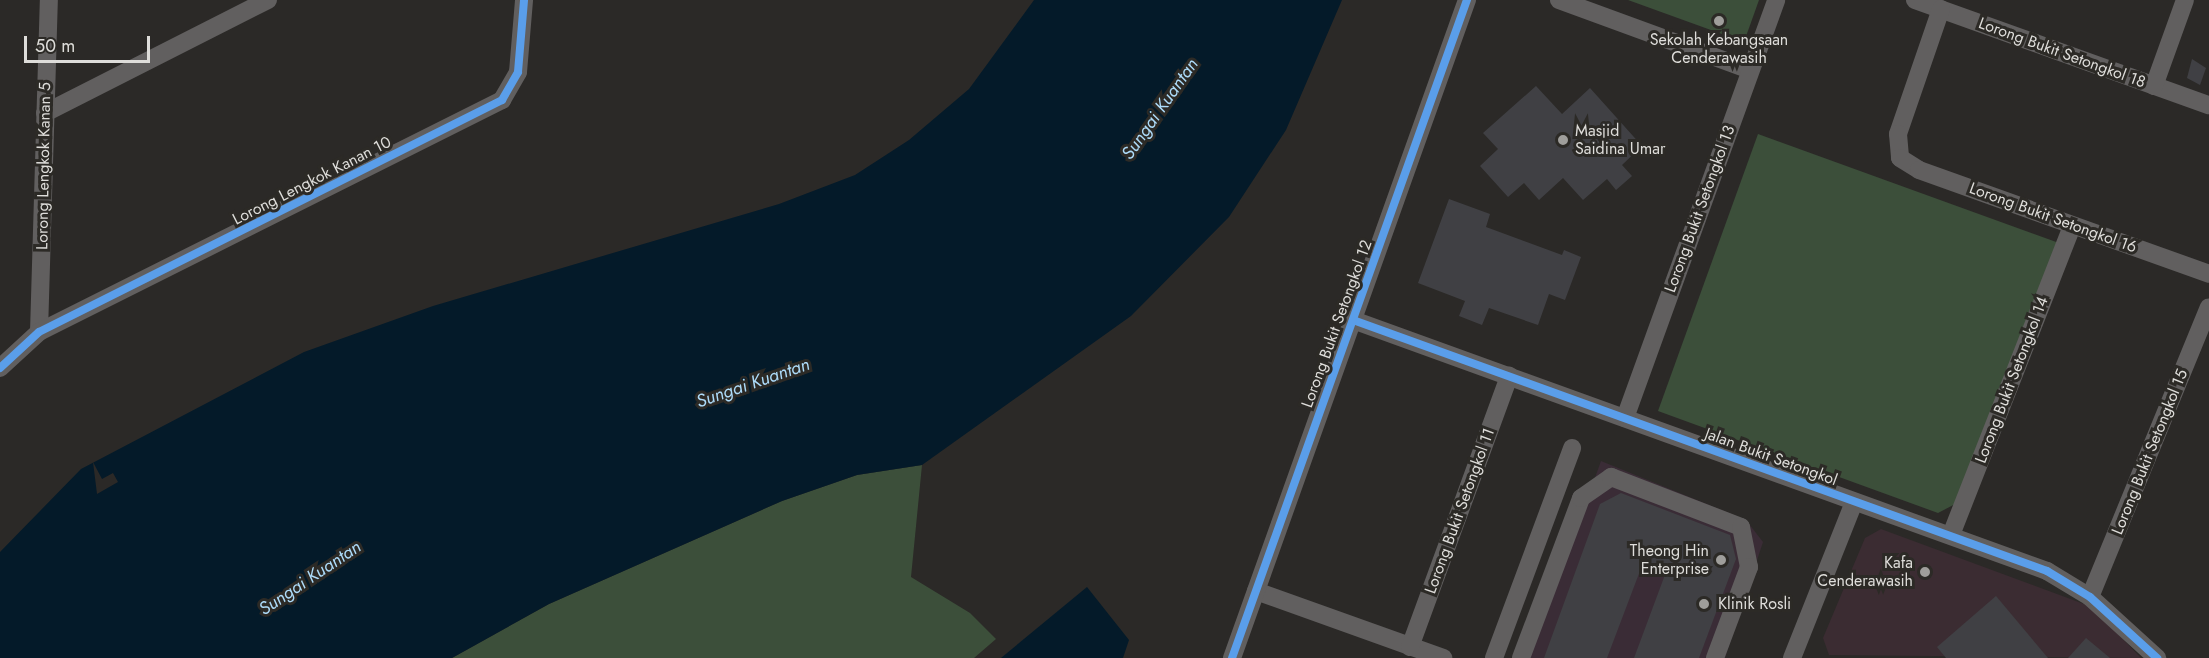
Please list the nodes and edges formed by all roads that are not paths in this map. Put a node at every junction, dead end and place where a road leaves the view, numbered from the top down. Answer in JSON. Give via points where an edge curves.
{"nodes":[{"id":1,"x":49,"y":0,"type":"edge"},
{"id":2,"x":268,"y":0,"type":"edge"},
{"id":3,"x":524,"y":0,"type":"edge"},
{"id":4,"x":1467,"y":0,"type":"edge"},
{"id":5,"x":1559,"y":0,"type":"edge"},
{"id":6,"x":1776,"y":0,"type":"edge"},
{"id":7,"x":1915,"y":0,"type":"edge"},
{"id":8,"x":2185,"y":0,"type":"edge"},
{"id":9,"x":1941,"y":9,"type":"junction"},
{"id":10,"x":1750,"y":70,"type":"junction"},
{"id":11,"x":2154,"y":86,"type":"junction"},
{"id":12,"x":2209,"y":105,"type":"edge"},
{"id":13,"x":45,"y":112,"type":"junction"},
{"id":14,"x":2072,"y":226,"type":"junction"},
{"id":15,"x":2209,"y":274,"type":"edge"},
{"id":16,"x":2209,"y":307,"type":"edge"},
{"id":17,"x":1353,"y":320,"type":"junction"},
{"id":18,"x":39,"y":332,"type":"junction"},
{"id":19,"x":0,"y":368,"type":"edge"},
{"id":20,"x":1509,"y":376,"type":"junction"},
{"id":21,"x":1625,"y":418,"type":"junction"},
{"id":22,"x":1572,"y":448,"type":"dead end"},
{"id":23,"x":1854,"y":502,"type":"junction"},
{"id":24,"x":1951,"y":535,"type":"junction"},
{"id":25,"x":1256,"y":591,"type":"junction"},
{"id":26,"x":2090,"y":597,"type":"junction"},
{"id":27,"x":1410,"y":647,"type":"junction"},
{"id":28,"x":1798,"y":656,"type":"edge"},
{"id":29,"x":1232,"y":658,"type":"edge"},
{"id":30,"x":1443,"y":658,"type":"edge"},
{"id":31,"x":1494,"y":658,"type":"edge"},
{"id":32,"x":1521,"y":658,"type":"edge"},
{"id":33,"x":1715,"y":658,"type":"edge"},
{"id":34,"x":2157,"y":658,"type":"edge"}],
"edges":[{"from":1,"to":13,"type":"street","name":"Lorong Lengkok Kanan 5"},
{"from":2,"to":13,"type":"street"},
{"from":3,"to":18,"type":"street","name":"Lorong Lengkok Kanan 10","via":[[518,72],[502,100]]},
{"from":4,"to":17,"type":"street","name":"Lorong Bukit Setongkol 12"},
{"from":5,"to":10,"type":"street"},
{"from":6,"to":10,"type":"street","name":"Lorong Bukit Setongkol 13"},
{"from":7,"to":9,"type":"street","name":"Lorong Bukit Setongkol 18"},
{"from":8,"to":11,"type":"street"},
{"from":9,"to":11,"type":"street","name":"Lorong Bukit Setongkol 18"},
{"from":9,"to":14,"type":"street","name":"Lorong Bukit Setongkol 16","via":[[1898,134],[1900,158],[1919,170]]},
{"from":10,"to":21,"type":"street","name":"Lorong Bukit Setongkol 13"},
{"from":11,"to":12,"type":"street","name":"Lorong Bukit Setongkol 18"},
{"from":13,"to":18,"type":"street","name":"Lorong Lengkok Kanan 5"},
{"from":14,"to":15,"type":"street","name":"Lorong Bukit Setongkol 16"},
{"from":14,"to":24,"type":"street","name":"Lorong Bukit Setongkol 14"},
{"from":16,"to":26,"type":"street","name":"Lorong Bukit Setongkol 15"},
{"from":17,"to":20,"type":"street","name":"Jalan Bukit Setongkol"},
{"from":17,"to":25,"type":"street","name":"Lorong Bukit Setongkol 12"},
{"from":18,"to":19,"type":"street","name":"Lorong Lengkok Kanan 10"},
{"from":20,"to":21,"type":"street","name":"Jalan Bukit Setongkol"},
{"from":20,"to":27,"type":"street","name":"Lorong Bukit Setongkol 11"},
{"from":21,"to":23,"type":"street","name":"Jalan Bukit Setongkol"},
{"from":22,"to":31,"type":"street"},
{"from":23,"to":24,"type":"street","name":"Jalan Bukit Setongkol"},
{"from":23,"to":28,"type":"street"},
{"from":24,"to":26,"type":"street","name":"Jalan Bukit Setongkol","via":[[2047,572]]},
{"from":25,"to":27,"type":"street"},
{"from":25,"to":29,"type":"street","name":"Lorong Bukit Setongkol 12"},
{"from":26,"to":34,"type":"street","name":"Jalan Bukit Setongkol"},
{"from":27,"to":30,"type":"street"},
{"from":32,"to":33,"type":"street","via":[[1581,498],[1611,477],[1732,519],[1741,527],[1749,567]]}]}
